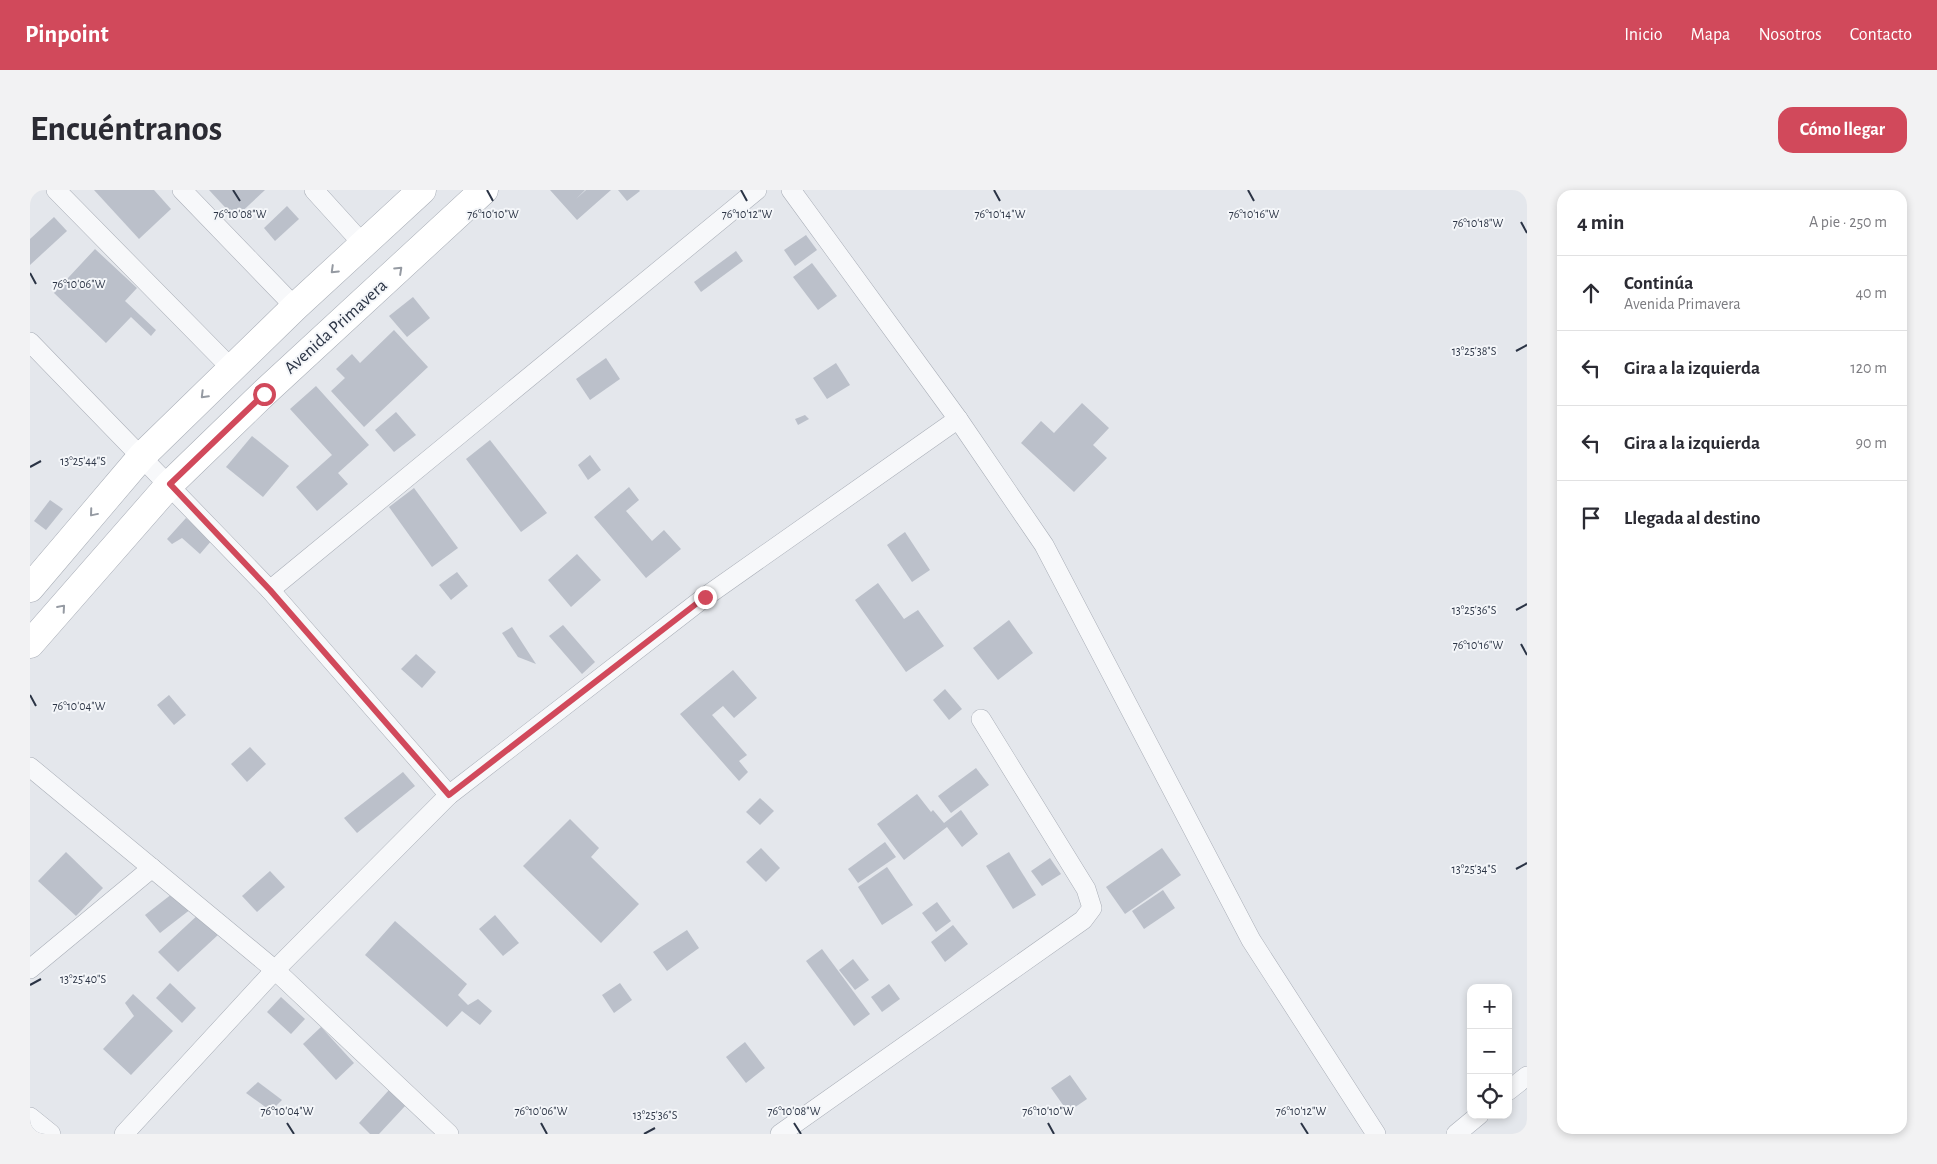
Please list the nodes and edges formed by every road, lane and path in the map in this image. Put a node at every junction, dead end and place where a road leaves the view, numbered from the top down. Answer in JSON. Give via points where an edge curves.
{"nodes":[{"id":1,"x":56,"y":190,"type":"edge"},
{"id":2,"x":182,"y":190,"type":"edge"},
{"id":3,"x":314,"y":190,"type":"edge"},
{"id":4,"x":422,"y":190,"type":"edge"},
{"id":5,"x":484,"y":190,"type":"edge"},
{"id":6,"x":757,"y":190,"type":"edge"},
{"id":7,"x":791,"y":190,"type":"edge"},
{"id":8,"x":362,"y":244,"type":"junction"},
{"id":9,"x":295,"y":307,"type":"junction"},
{"id":10,"x":30,"y":342,"type":"edge"},
{"id":11,"x":231,"y":368,"type":"junction"},
{"id":12,"x":958,"y":419,"type":"junction"},
{"id":13,"x":142,"y":456,"type":"junction"},
{"id":14,"x":170,"y":484,"type":"junction"},
{"id":15,"x":30,"y":588,"type":"edge"},
{"id":16,"x":270,"y":590,"type":"junction"},
{"id":17,"x":30,"y":644,"type":"edge"},
{"id":18,"x":981,"y":720,"type":"dead end"},
{"id":19,"x":30,"y":767,"type":"edge"},
{"id":20,"x":449,"y":795,"type":"junction"},
{"id":21,"x":152,"y":868,"type":"junction"},
{"id":22,"x":30,"y":969,"type":"edge"},
{"id":23,"x":275,"y":970,"type":"junction"},
{"id":24,"x":1527,"y":1076,"type":"edge"},
{"id":25,"x":1512,"y":1088,"type":"edge"},
{"id":26,"x":30,"y":1117,"type":"edge"},
{"id":27,"x":1475,"y":1119,"type":"edge"},
{"id":28,"x":1459,"y":1133,"type":"edge"},
{"id":29,"x":51,"y":1134,"type":"edge"},
{"id":30,"x":124,"y":1134,"type":"edge"},
{"id":31,"x":449,"y":1134,"type":"edge"},
{"id":32,"x":780,"y":1134,"type":"edge"},
{"id":33,"x":1376,"y":1134,"type":"edge"}],
"edges":[{"from":1,"to":11,"type":"street"},
{"from":2,"to":9,"type":"street"},
{"from":3,"to":8,"type":"street"},
{"from":4,"to":8,"type":"street"},
{"from":14,"to":5,"type":"street","name":"Avenida Primavera","one_way":true},
{"from":6,"to":16,"type":"street"},
{"from":7,"to":12,"type":"street"},
{"from":8,"to":9,"type":"street","one_way":true},
{"from":9,"to":11,"type":"street"},
{"from":10,"to":13,"type":"street"},
{"from":11,"to":13,"type":"street","one_way":true},
{"from":12,"to":20,"type":"street","via":[[705,597]]},
{"from":12,"to":33,"type":"street","via":[[1044,545],[1251,940]]},
{"from":13,"to":14,"type":"street"},
{"from":13,"to":15,"type":"street","one_way":true},
{"from":14,"to":16,"type":"street"},
{"from":17,"to":14,"type":"street","name":"Avenida Primavera","one_way":true},
{"from":16,"to":20,"type":"street"},
{"from":18,"to":32,"type":"street","via":[[1086,890],[1092,908],[1083,920]]},
{"from":19,"to":21,"type":"street"},
{"from":20,"to":23,"type":"street"},
{"from":21,"to":22,"type":"street"},
{"from":21,"to":23,"type":"street"},
{"from":23,"to":30,"type":"street"},
{"from":23,"to":31,"type":"street"},
{"from":24,"to":25,"type":"street"},
{"from":26,"to":29,"type":"street"},
{"from":27,"to":28,"type":"street"}]}
